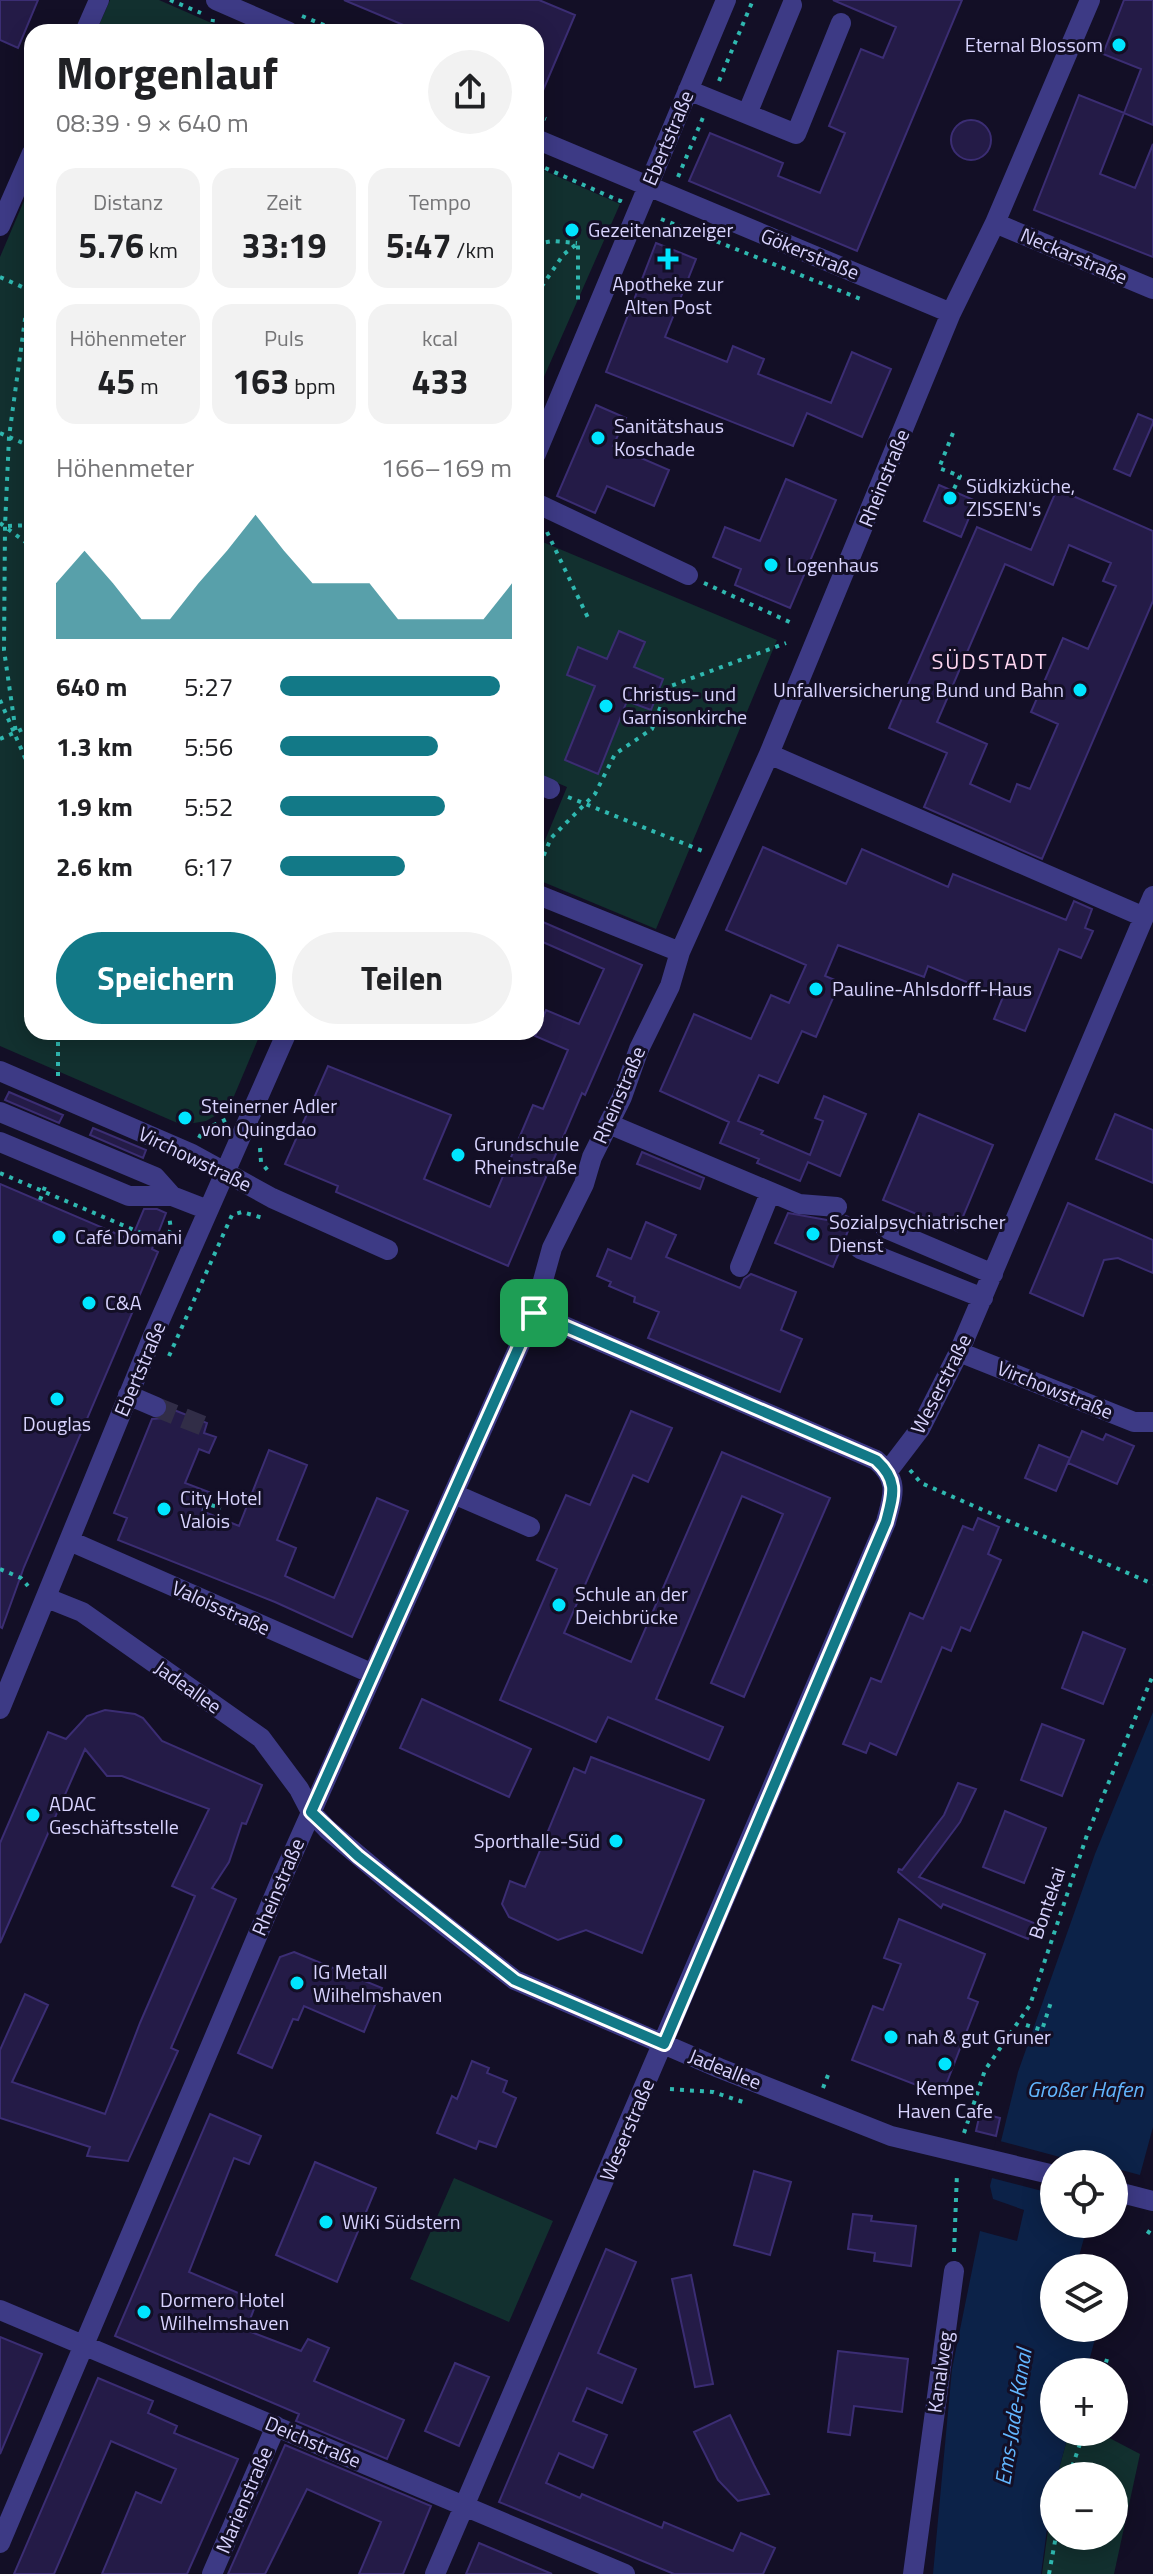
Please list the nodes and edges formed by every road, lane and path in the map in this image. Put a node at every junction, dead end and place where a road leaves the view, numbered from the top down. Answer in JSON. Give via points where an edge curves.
{"nodes":[{"id":1,"x":99,"y":0,"type":"edge"},
{"id":2,"x":726,"y":0,"type":"edge"},
{"id":3,"x":1090,"y":0,"type":"edge"},
{"id":4,"x":792,"y":5,"type":"dead end"},
{"id":5,"x":214,"y":9,"type":"edge"},
{"id":6,"x":841,"y":23,"type":"dead end"},
{"id":7,"x":88,"y":24,"type":"edge"},
{"id":8,"x":263,"y":24,"type":"edge"},
{"id":9,"x":688,"y":90,"type":"junction"},
{"id":10,"x":747,"y":114,"type":"junction"},
{"id":11,"x":544,"y":142,"type":"edge"},
{"id":12,"x":24,"y":171,"type":"edge"},
{"id":13,"x":647,"y":187,"type":"junction"},
{"id":14,"x":661,"y":219,"type":"dead end"},
{"id":15,"x":995,"y":223,"type":"junction"},
{"id":16,"x":0,"y":226,"type":"edge"},
{"id":17,"x":544,"y":243,"type":"edge"},
{"id":18,"x":578,"y":243,"type":"junction"},
{"id":19,"x":0,"y":277,"type":"edge"},
{"id":20,"x":544,"y":283,"type":"edge"},
{"id":21,"x":24,"y":288,"type":"edge"},
{"id":22,"x":1153,"y":289,"type":"edge"},
{"id":23,"x":578,"y":301,"type":"dead end"},
{"id":24,"x":871,"y":304,"type":"dead end"},
{"id":25,"x":951,"y":313,"type":"junction"},
{"id":26,"x":24,"y":327,"type":"edge"},
{"id":27,"x":0,"y":433,"type":"edge"},
{"id":28,"x":953,"y":433,"type":"dead end"},
{"id":29,"x":544,"y":435,"type":"edge"},
{"id":30,"x":9,"y":437,"type":"junction"},
{"id":31,"x":24,"y":444,"type":"edge"},
{"id":32,"x":953,"y":491,"type":"dead end"},
{"id":33,"x":544,"y":514,"type":"edge"},
{"id":34,"x":544,"y":523,"type":"edge"},
{"id":35,"x":3,"y":525,"type":"edge"},
{"id":36,"x":24,"y":525,"type":"edge"},
{"id":37,"x":24,"y":541,"type":"edge"},
{"id":38,"x":688,"y":575,"type":"joint"},
{"id":39,"x":590,"y":622,"type":"dead end"},
{"id":40,"x":794,"y":624,"type":"dead end"},
{"id":41,"x":786,"y":643,"type":"dead end"},
{"id":42,"x":0,"y":700,"type":"edge"},
{"id":43,"x":24,"y":729,"type":"edge"},
{"id":44,"x":16,"y":733,"type":"junction"},
{"id":45,"x":0,"y":739,"type":"edge"},
{"id":46,"x":24,"y":754,"type":"edge"},
{"id":47,"x":769,"y":754,"type":"junction"},
{"id":48,"x":544,"y":786,"type":"edge"},
{"id":49,"x":586,"y":804,"type":"junction"},
{"id":50,"x":696,"y":848,"type":"dead end"},
{"id":51,"x":544,"y":855,"type":"edge"},
{"id":52,"x":1153,"y":896,"type":"edge"},
{"id":53,"x":544,"y":897,"type":"edge"},
{"id":54,"x":1144,"y":917,"type":"junction"},
{"id":55,"x":680,"y":952,"type":"junction"},
{"id":56,"x":58,"y":1040,"type":"edge"},
{"id":57,"x":283,"y":1040,"type":"edge"},
{"id":58,"x":0,"y":1071,"type":"edge"},
{"id":59,"x":52,"y":1094,"type":"junction"},
{"id":60,"x":0,"y":1112,"type":"edge"},
{"id":61,"x":609,"y":1124,"type":"junction"},
{"id":62,"x":264,"y":1139,"type":"dead end"},
{"id":63,"x":0,"y":1142,"type":"edge"},
{"id":64,"x":225,"y":1172,"type":"junction"},
{"id":65,"x":0,"y":1173,"type":"edge"},
{"id":66,"x":770,"y":1193,"type":"junction"},
{"id":67,"x":172,"y":1196,"type":"junction"},
{"id":68,"x":272,"y":1198,"type":"junction"},
{"id":69,"x":837,"y":1207,"type":"dead end"},
{"id":70,"x":208,"y":1210,"type":"junction"},
{"id":71,"x":885,"y":1228,"type":"dead end"},
{"id":72,"x":164,"y":1243,"type":"dead end"},
{"id":73,"x":860,"y":1249,"type":"dead end"},
{"id":74,"x":388,"y":1250,"type":"dead end"},
{"id":75,"x":740,"y":1267,"type":"dead end"},
{"id":76,"x":993,"y":1274,"type":"junction"},
{"id":77,"x":983,"y":1298,"type":"junction"},
{"id":78,"x":534,"y":1313,"type":"junction"},
{"id":79,"x":959,"y":1352,"type":"junction"},
{"id":80,"x":166,"y":1361,"type":"dead end"},
{"id":81,"x":128,"y":1395,"type":"junction"},
{"id":82,"x":156,"y":1407,"type":"tunnel mouth"},
{"id":83,"x":1153,"y":1422,"type":"edge"},
{"id":84,"x":888,"y":1471,"type":"junction"},
{"id":85,"x":921,"y":1483,"type":"dead end"},
{"id":86,"x":454,"y":1494,"type":"junction"},
{"id":87,"x":203,"y":1508,"type":"dead end"},
{"id":88,"x":221,"y":1508,"type":"dead end"},
{"id":89,"x":530,"y":1527,"type":"dead end"},
{"id":90,"x":70,"y":1541,"type":"junction"},
{"id":91,"x":0,"y":1569,"type":"edge"},
{"id":92,"x":1153,"y":1584,"type":"edge"},
{"id":93,"x":47,"y":1598,"type":"junction"},
{"id":94,"x":373,"y":1674,"type":"junction"},
{"id":95,"x":1153,"y":1675,"type":"edge"},
{"id":96,"x":0,"y":1709,"type":"edge"},
{"id":97,"x":311,"y":1812,"type":"junction"},
{"id":98,"x":1051,"y":2002,"type":"dead end"},
{"id":99,"x":1026,"y":2025,"type":"dead end"},
{"id":100,"x":664,"y":2044,"type":"junction"},
{"id":101,"x":828,"y":2075,"type":"dead end"},
{"id":102,"x":822,"y":2088,"type":"dead end"},
{"id":103,"x":670,"y":2089,"type":"dead end"},
{"id":104,"x":713,"y":2092,"type":"dead end"},
{"id":105,"x":963,"y":2136,"type":"dead end"},
{"id":106,"x":957,"y":2170,"type":"dead end"},
{"id":107,"x":1040,"y":2172,"type":"edge"},
{"id":108,"x":1128,"y":2195,"type":"edge"},
{"id":109,"x":1153,"y":2201,"type":"edge"},
{"id":110,"x":1147,"y":2231,"type":"dead end"},
{"id":111,"x":1153,"y":2235,"type":"edge"},
{"id":112,"x":954,"y":2271,"type":"joint"},
{"id":113,"x":0,"y":2310,"type":"edge"},
{"id":114,"x":83,"y":2346,"type":"junction"},
{"id":115,"x":276,"y":2426,"type":"junction"},
{"id":116,"x":464,"y":2505,"type":"junction"},
{"id":117,"x":0,"y":2543,"type":"edge"},
{"id":118,"x":1053,"y":2550,"type":"edge"},
{"id":119,"x":212,"y":2574,"type":"edge"},
{"id":120,"x":435,"y":2574,"type":"edge"},
{"id":121,"x":625,"y":2574,"type":"edge"},
{"id":122,"x":913,"y":2574,"type":"edge"},
{"id":123,"x":1049,"y":2574,"type":"edge"}],
"edges":[{"from":1,"to":7,"type":"street"},
{"from":2,"to":9,"type":"street","name":"Ebertstraße"},
{"from":3,"to":15,"type":"street","name":"Rheinstraße"},
{"from":4,"to":10,"type":"street"},
{"from":5,"to":8,"type":"street"},
{"from":6,"to":10,"type":"street","via":[[796,134]]},
{"from":9,"to":10,"type":"street"},
{"from":9,"to":13,"type":"street","name":"Ebertstraße"},
{"from":11,"to":13,"type":"street","name":"Gökerstraße"},
{"from":12,"to":16,"type":"street"},
{"from":13,"to":25,"type":"street","name":"Gökerstraße"},
{"from":13,"to":29,"type":"street","name":"Ebertstraße"},
{"from":14,"to":24,"type":"path"},
{"from":15,"to":22,"type":"street","name":"Neckarstraße"},
{"from":15,"to":25,"type":"street","name":"Rheinstraße"},
{"from":17,"to":18,"type":"path"},
{"from":18,"to":20,"type":"path"},
{"from":18,"to":23,"type":"path"},
{"from":19,"to":21,"type":"path"},
{"from":25,"to":47,"type":"street","name":"Rheinstraße"},
{"from":26,"to":30,"type":"path"},
{"from":27,"to":30,"type":"path"},
{"from":28,"to":32,"type":"path","via":[[939,468],[960,476]]},
{"from":30,"to":31,"type":"path"},
{"from":30,"to":35,"type":"path"},
{"from":33,"to":38,"type":"street"},
{"from":34,"to":39,"type":"path"},
{"from":35,"to":36,"type":"path"},
{"from":35,"to":37,"type":"path"},
{"from":35,"to":44,"type":"path","via":[[4,650]]},
{"from":38,"to":40,"type":"path"},
{"from":41,"to":49,"type":"path","via":[[668,687],[652,729],[615,754]]},
{"from":42,"to":44,"type":"path"},
{"from":43,"to":44,"type":"path"},
{"from":44,"to":45,"type":"path"},
{"from":44,"to":46,"type":"path"},
{"from":47,"to":54,"type":"street"},
{"from":47,"to":55,"type":"street","name":"Rheinstraße"},
{"from":48,"to":49,"type":"path"},
{"from":49,"to":50,"type":"path"},
{"from":49,"to":51,"type":"path","via":[[551,838]]},
{"from":52,"to":54,"type":"street","name":"Weserstraße"},
{"from":53,"to":55,"type":"street"},
{"from":54,"to":76,"type":"street","name":"Weserstraße"},
{"from":55,"to":61,"type":"street","name":"Rheinstraße"},
{"from":56,"to":59,"type":"path","via":[[59,1073]]},
{"from":57,"to":64,"type":"street","name":"Ebertstraße"},
{"from":58,"to":59,"type":"street","name":"Virchowstraße"},
{"from":59,"to":64,"type":"street","name":"Virchowstraße"},
{"from":60,"to":67,"type":"street","via":[[155,1177]]},
{"from":61,"to":66,"type":"street"},
{"from":61,"to":78,"type":"street","name":"Rheinstraße","via":[[552,1248]]},
{"from":62,"to":68,"type":"path","via":[[261,1162],[280,1177]]},
{"from":63,"to":67,"type":"street","via":[[129,1196]]},
{"from":64,"to":68,"type":"street","name":"Virchowstraße"},
{"from":64,"to":70,"type":"street","name":"Ebertstraße"},
{"from":65,"to":72,"type":"path"},
{"from":66,"to":69,"type":"street","via":[[799,1204]]},
{"from":66,"to":75,"type":"street"},
{"from":67,"to":70,"type":"street"},
{"from":68,"to":74,"type":"street","name":"Virchowstraße"},
{"from":68,"to":80,"type":"path","via":[[263,1218],[232,1215]]},
{"from":70,"to":81,"type":"street","name":"Ebertstraße"},
{"from":71,"to":76,"type":"street"},
{"from":73,"to":77,"type":"street"},
{"from":76,"to":77,"type":"street","name":"Weserstraße"},
{"from":77,"to":79,"type":"street","name":"Weserstraße"},
{"from":78,"to":84,"type":"street","via":[[876,1460]]},
{"from":78,"to":86,"type":"street","name":"Rheinstraße"},
{"from":79,"to":83,"type":"street","name":"Virchowstraße","via":[[1134,1422]]},
{"from":79,"to":84,"type":"street","name":"Weserstraße","via":[[920,1429]]},
{"from":81,"to":82,"type":"street"},
{"from":81,"to":90,"type":"street","name":"Ebertstraße"},
{"from":84,"to":100,"type":"street","name":"Weserstraße","via":[[894,1486],[886,1522]]},
{"from":85,"to":92,"type":"path"},
{"from":86,"to":89,"type":"street"},
{"from":86,"to":94,"type":"street","name":"Rheinstraße"},
{"from":87,"to":88,"type":"path"},
{"from":90,"to":93,"type":"street","name":"Ebertstraße"},
{"from":90,"to":94,"type":"street","name":"Valoisstraße"},
{"from":91,"to":93,"type":"path"},
{"from":93,"to":96,"type":"street","name":"Ebertstraße"},
{"from":93,"to":97,"type":"street","name":"Jadeallee","via":[[82,1612],[261,1738]]},
{"from":94,"to":97,"type":"street","name":"Rheinstraße"},
{"from":95,"to":105,"type":"path","name":"Bontekai","via":[[1087,1835],[1030,2005],[985,2070]]},
{"from":97,"to":100,"type":"street","name":"Jadeallee","via":[[358,1856],[515,1980]]},
{"from":97,"to":114,"type":"street","name":"Rheinstraße"},
{"from":98,"to":99,"type":"path","via":[[1042,2030]]},
{"from":100,"to":107,"type":"street","name":"Jadeallee","via":[[891,2136]]},
{"from":100,"to":116,"type":"street","name":"Weserstraße"},
{"from":101,"to":102,"type":"path"},
{"from":103,"to":104,"type":"path"},
{"from":106,"to":112,"type":"path"},
{"from":108,"to":109,"type":"street"},
{"from":110,"to":111,"type":"path"},
{"from":112,"to":122,"type":"street","name":"Kanalweg"},
{"from":113,"to":114,"type":"street","name":"Deichstraße"},
{"from":114,"to":115,"type":"street","name":"Deichstraße"},
{"from":114,"to":117,"type":"street","name":"Rheinstraße"},
{"from":115,"to":116,"type":"street","name":"Deichstraße"},
{"from":115,"to":119,"type":"street","name":"Marienstraße"},
{"from":116,"to":120,"type":"street","name":"Weserstraße"},
{"from":116,"to":121,"type":"street","name":"Deichstraße"},
{"from":118,"to":123,"type":"path"}]}
